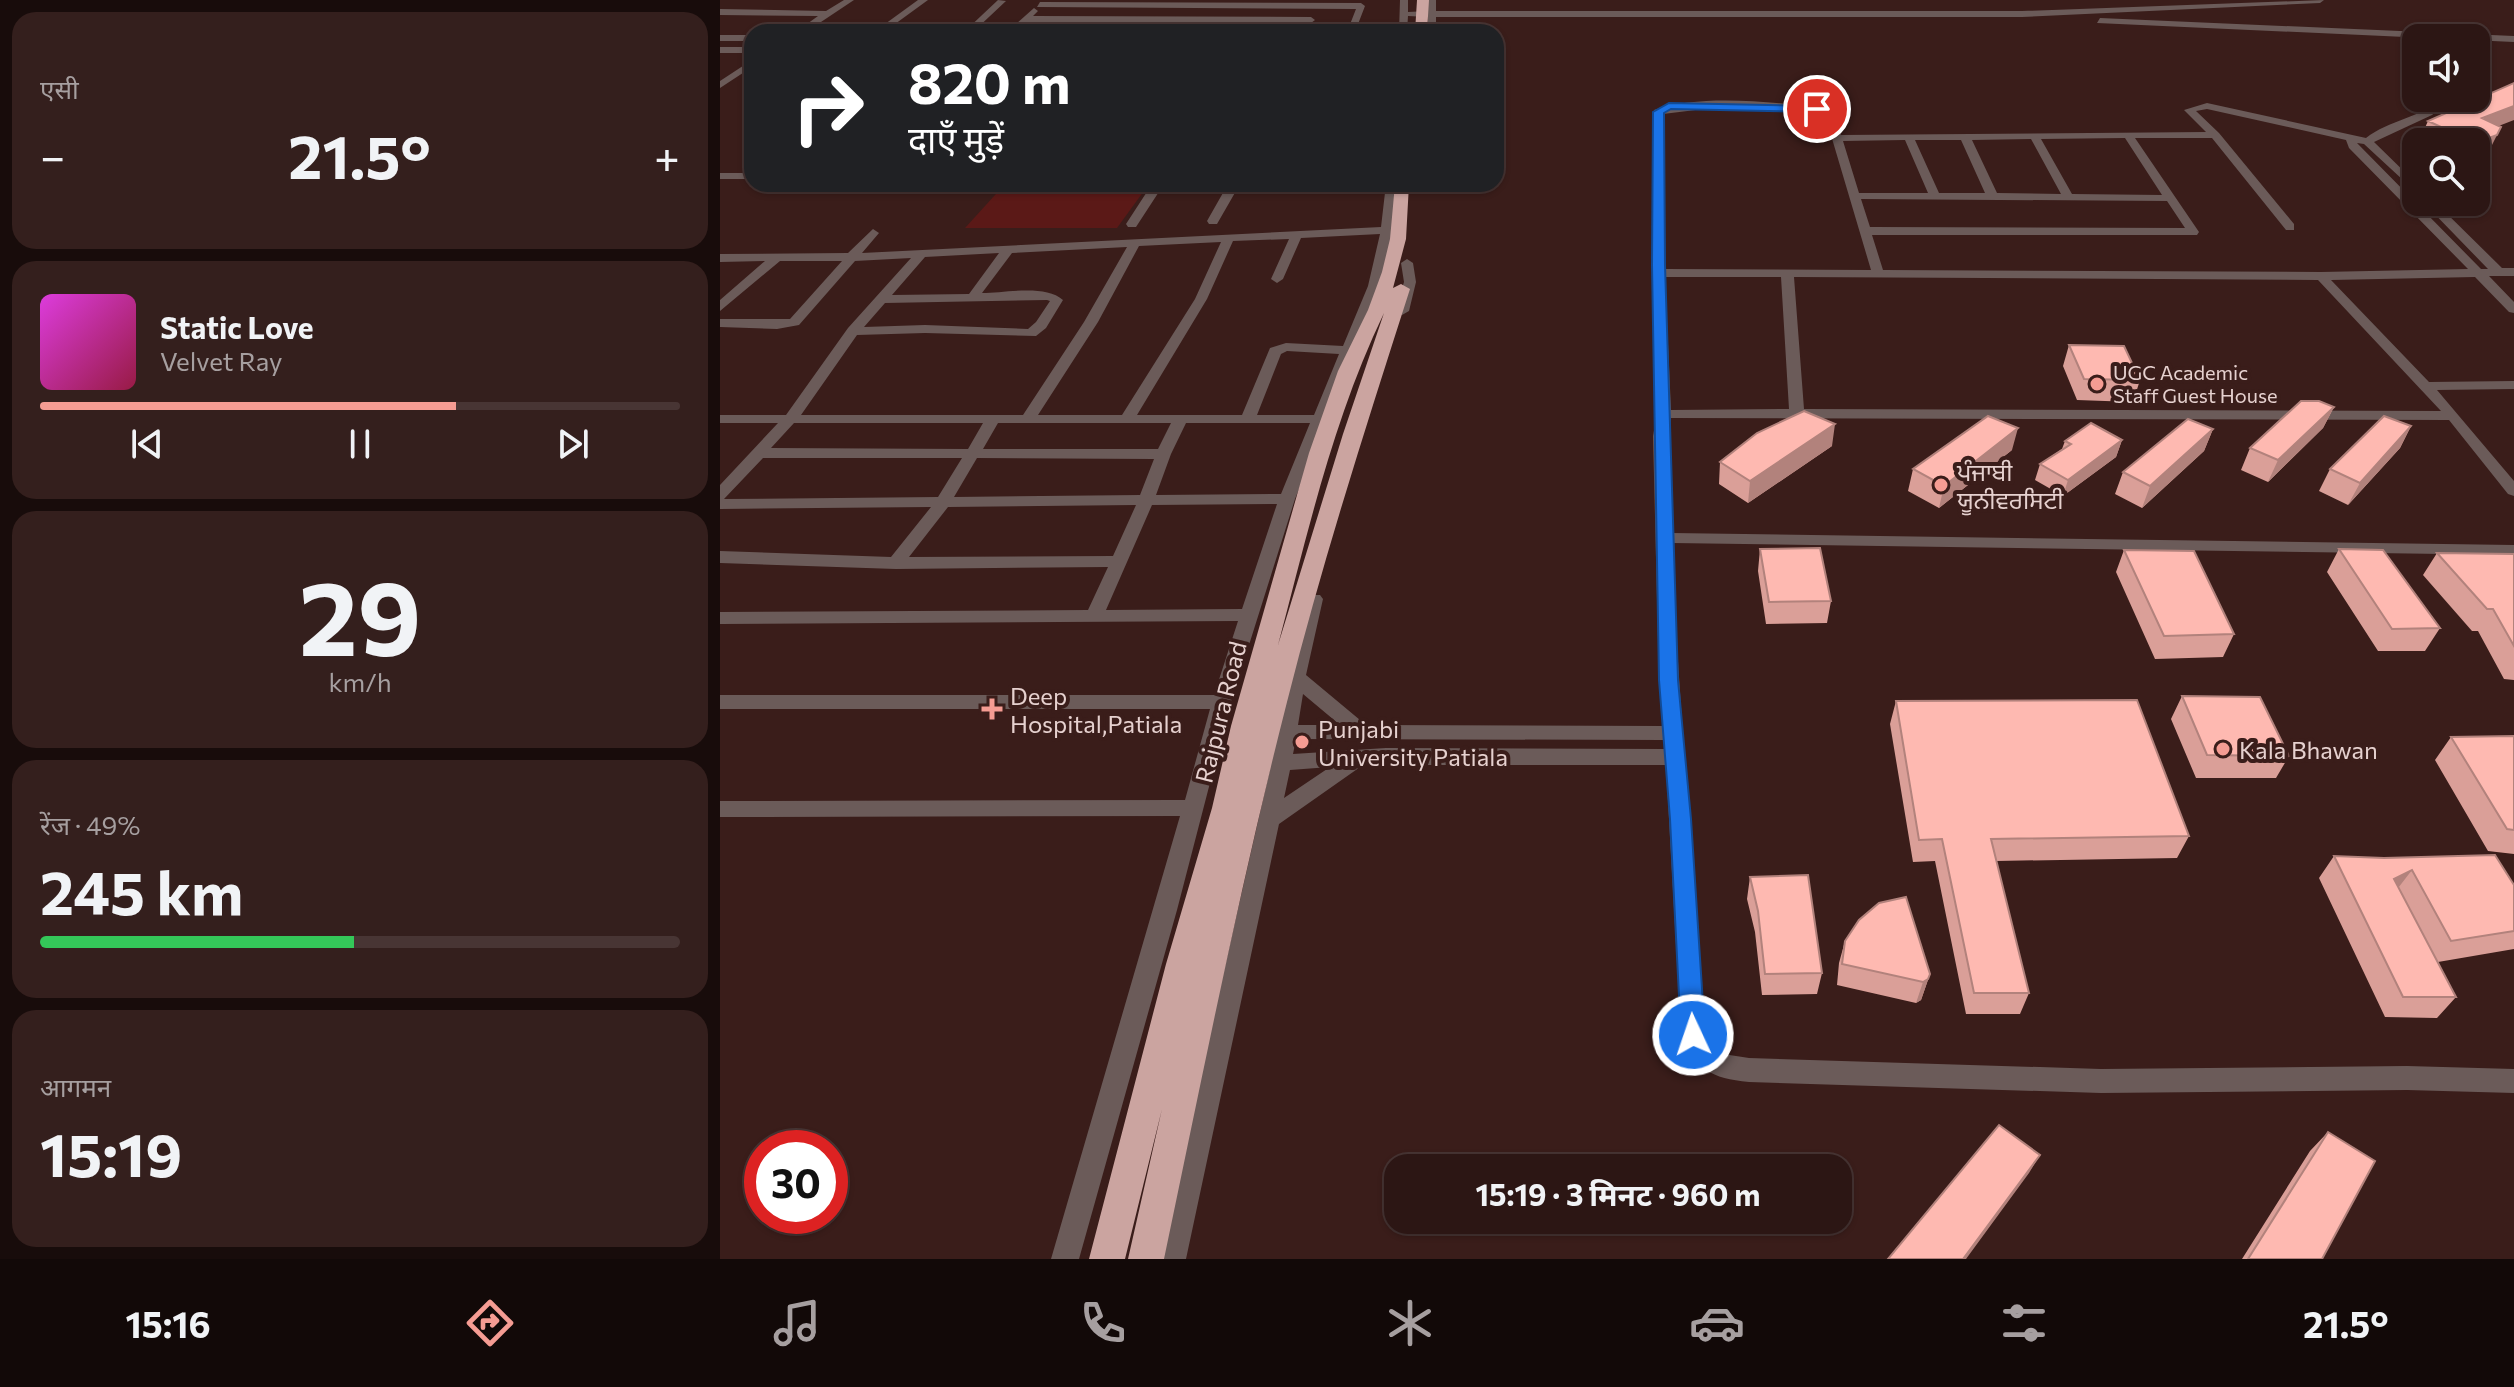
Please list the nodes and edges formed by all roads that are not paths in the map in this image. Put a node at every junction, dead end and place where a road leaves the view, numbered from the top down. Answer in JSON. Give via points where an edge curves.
{"nodes":[{"id":1,"x":850,"y":0,"type":"edge"},
{"id":2,"x":924,"y":0,"type":"edge"},
{"id":3,"x":1404,"y":0,"type":"edge"},
{"id":4,"x":1411,"y":0,"type":"edge"},
{"id":5,"x":1423,"y":0,"type":"edge"},
{"id":6,"x":1432,"y":0,"type":"edge"},
{"id":7,"x":2008,"y":0,"type":"edge"},
{"id":8,"x":2320,"y":0,"type":"edge"},
{"id":9,"x":2278,"y":1,"type":"edge"},
{"id":10,"x":1004,"y":5,"type":"edge"},
{"id":11,"x":1040,"y":5,"type":"edge"},
{"id":12,"x":1076,"y":5,"type":"junction"},
{"id":13,"x":1320,"y":5,"type":"junction"},
{"id":14,"x":1174,"y":6,"type":"junction"},
{"id":15,"x":720,"y":12,"type":"edge"},
{"id":16,"x":828,"y":14,"type":"junction"},
{"id":17,"x":1421,"y":14,"type":"junction"},
{"id":18,"x":2022,"y":14,"type":"junction"},
{"id":19,"x":1023,"y":17,"type":"junction"},
{"id":20,"x":1061,"y":19,"type":"junction"},
{"id":21,"x":1162,"y":20,"type":"junction"},
{"id":22,"x":1311,"y":20,"type":"junction"},
{"id":23,"x":979,"y":22,"type":"joint"},
{"id":24,"x":993,"y":22,"type":"dead end"},
{"id":25,"x":812,"y":24,"type":"edge"},
{"id":26,"x":890,"y":24,"type":"edge"},
{"id":27,"x":1013,"y":24,"type":"edge"},
{"id":28,"x":1056,"y":24,"type":"edge"},
{"id":29,"x":1159,"y":24,"type":"edge"},
{"id":30,"x":1308,"y":24,"type":"edge"},
{"id":31,"x":1354,"y":24,"type":"edge"},
{"id":32,"x":1403,"y":24,"type":"edge"},
{"id":33,"x":1415,"y":24,"type":"edge"},
{"id":34,"x":1421,"y":24,"type":"edge"},
{"id":35,"x":1427,"y":24,"type":"edge"},
{"id":36,"x":2514,"y":37,"type":"edge"},
{"id":37,"x":720,"y":38,"type":"edge"},
{"id":38,"x":744,"y":38,"type":"edge"},
{"id":39,"x":720,"y":50,"type":"edge"},
{"id":40,"x":744,"y":50,"type":"edge"},
{"id":41,"x":744,"y":66,"type":"edge"},
{"id":42,"x":744,"y":68,"type":"edge"},
{"id":43,"x":720,"y":69,"type":"edge"},
{"id":44,"x":720,"y":85,"type":"edge"},
{"id":45,"x":2417,"y":112,"type":"edge"},
{"id":46,"x":2431,"y":112,"type":"edge"},
{"id":47,"x":2034,"y":135,"type":"junction"},
{"id":48,"x":2128,"y":135,"type":"junction"},
{"id":49,"x":2215,"y":135,"type":"junction"},
{"id":50,"x":1965,"y":136,"type":"junction"},
{"id":51,"x":1837,"y":138,"type":"junction"},
{"id":52,"x":1909,"y":138,"type":"junction"},
{"id":53,"x":2350,"y":138,"type":"junction"},
{"id":54,"x":2368,"y":142,"type":"junction"},
{"id":55,"x":744,"y":172,"type":"edge"},
{"id":56,"x":2402,"y":175,"type":"edge"},
{"id":57,"x":720,"y":176,"type":"edge"},
{"id":58,"x":739,"y":176,"type":"junction"},
{"id":59,"x":744,"y":176,"type":"edge"},
{"id":60,"x":1153,"y":192,"type":"edge"},
{"id":61,"x":1229,"y":192,"type":"edge"},
{"id":62,"x":1391,"y":192,"type":"edge"},
{"id":63,"x":1401,"y":192,"type":"edge"},
{"id":64,"x":1414,"y":192,"type":"edge"},
{"id":65,"x":1854,"y":196,"type":"junction"},
{"id":66,"x":1992,"y":196,"type":"junction"},
{"id":67,"x":1935,"y":197,"type":"junction"},
{"id":68,"x":2068,"y":197,"type":"junction"},
{"id":69,"x":2172,"y":198,"type":"junction"},
{"id":70,"x":2443,"y":216,"type":"edge"},
{"id":71,"x":1213,"y":221,"type":"dead end"},
{"id":72,"x":1132,"y":224,"type":"dead end"},
{"id":73,"x":2290,"y":227,"type":"dead end"},
{"id":74,"x":1388,"y":230,"type":"junction"},
{"id":75,"x":1865,"y":231,"type":"junction"},
{"id":76,"x":873,"y":233,"type":"dead end"},
{"id":77,"x":1296,"y":236,"type":"junction"},
{"id":78,"x":1228,"y":239,"type":"junction"},
{"id":79,"x":1135,"y":243,"type":"junction"},
{"id":80,"x":1008,"y":250,"type":"junction"},
{"id":81,"x":922,"y":253,"type":"junction"},
{"id":82,"x":854,"y":257,"type":"junction"},
{"id":83,"x":720,"y":258,"type":"edge"},
{"id":84,"x":775,"y":259,"type":"junction"},
{"id":85,"x":1407,"y":263,"type":"junction"},
{"id":86,"x":2498,"y":272,"type":"junction"},
{"id":87,"x":2514,"y":272,"type":"edge"},
{"id":88,"x":1659,"y":273,"type":"junction"},
{"id":89,"x":1787,"y":273,"type":"junction"},
{"id":90,"x":2477,"y":273,"type":"junction"},
{"id":91,"x":1878,"y":274,"type":"junction"},
{"id":92,"x":2321,"y":276,"type":"junction"},
{"id":93,"x":1277,"y":279,"type":"dead end"},
{"id":94,"x":1376,"y":296,"type":"junction"},
{"id":95,"x":973,"y":297,"type":"junction"},
{"id":96,"x":879,"y":299,"type":"junction"},
{"id":97,"x":720,"y":307,"type":"edge"},
{"id":98,"x":2514,"y":309,"type":"edge"},
{"id":99,"x":720,"y":323,"type":"edge"},
{"id":100,"x":853,"y":331,"type":"junction"},
{"id":101,"x":1346,"y":350,"type":"junction"},
{"id":102,"x":2514,"y":385,"type":"edge"},
{"id":103,"x":2424,"y":386,"type":"junction"},
{"id":104,"x":1664,"y":414,"type":"junction"},
{"id":105,"x":1797,"y":414,"type":"junction"},
{"id":106,"x":2453,"y":416,"type":"junction"},
{"id":107,"x":1128,"y":417,"type":"junction"},
{"id":108,"x":1028,"y":418,"type":"junction"},
{"id":109,"x":720,"y":419,"type":"edge"},
{"id":110,"x":790,"y":419,"type":"junction"},
{"id":111,"x":1181,"y":419,"type":"junction"},
{"id":112,"x":1248,"y":419,"type":"junction"},
{"id":113,"x":1317,"y":419,"type":"junction"},
{"id":114,"x":993,"y":420,"type":"junction"},
{"id":115,"x":973,"y":452,"type":"junction"},
{"id":116,"x":757,"y":453,"type":"junction"},
{"id":117,"x":1163,"y":454,"type":"junction"},
{"id":118,"x":2514,"y":491,"type":"edge"},
{"id":119,"x":720,"y":495,"type":"edge"},
{"id":120,"x":1287,"y":499,"type":"junction"},
{"id":121,"x":1146,"y":501,"type":"junction"},
{"id":122,"x":943,"y":502,"type":"junction"},
{"id":123,"x":720,"y":504,"type":"edge"},
{"id":124,"x":1664,"y":538,"type":"junction"},
{"id":125,"x":2514,"y":550,"type":"edge"},
{"id":126,"x":720,"y":557,"type":"edge"},
{"id":127,"x":1119,"y":561,"type":"junction"},
{"id":128,"x":896,"y":563,"type":"junction"},
{"id":129,"x":1095,"y":615,"type":"junction"},
{"id":130,"x":1249,"y":615,"type":"junction"},
{"id":131,"x":720,"y":618,"type":"edge"},
{"id":132,"x":1296,"y":677,"type":"junction"},
{"id":133,"x":720,"y":702,"type":"edge"},
{"id":134,"x":1221,"y":702,"type":"junction"},
{"id":135,"x":1283,"y":732,"type":"junction"},
{"id":136,"x":1365,"y":732,"type":"junction"},
{"id":137,"x":1672,"y":733,"type":"junction"},
{"id":138,"x":1675,"y":757,"type":"junction"},
{"id":139,"x":1359,"y":758,"type":"junction"},
{"id":140,"x":1278,"y":763,"type":"junction"},
{"id":141,"x":1194,"y":808,"type":"junction"},
{"id":142,"x":720,"y":809,"type":"edge"},
{"id":143,"x":1269,"y":820,"type":"junction"},
{"id":144,"x":2514,"y":1081,"type":"edge"},
{"id":145,"x":1065,"y":1259,"type":"edge"},
{"id":146,"x":1107,"y":1259,"type":"edge"},
{"id":147,"x":1146,"y":1259,"type":"edge"},
{"id":148,"x":1172,"y":1259,"type":"edge"}],
"edges":[{"from":1,"to":16,"type":"street"},
{"from":2,"to":26,"type":"street"},
{"from":3,"to":32,"type":"street"},
{"from":4,"to":17,"type":"highway"},
{"from":5,"to":17,"type":"highway"},
{"from":6,"to":17,"type":"street"},
{"from":7,"to":18,"type":"street"},
{"from":8,"to":9,"type":"street"},
{"from":9,"to":18,"type":"street"},
{"from":10,"to":23,"type":"street"},
{"from":11,"to":12,"type":"street"},
{"from":11,"to":19,"type":"street"},
{"from":12,"to":14,"type":"street"},
{"from":12,"to":20,"type":"street"},
{"from":13,"to":14,"type":"street"},
{"from":13,"to":22,"type":"street"},
{"from":13,"to":31,"type":"street","via":[[1361,6]]},
{"from":14,"to":21,"type":"street"},
{"from":15,"to":16,"type":"street"},
{"from":16,"to":25,"type":"street"},
{"from":17,"to":18,"type":"street"},
{"from":17,"to":33,"type":"highway"},
{"from":17,"to":34,"type":"highway"},
{"from":17,"to":35,"type":"street"},
{"from":18,"to":36,"type":"street"},
{"from":19,"to":20,"type":"street"},
{"from":19,"to":27,"type":"street"},
{"from":20,"to":21,"type":"street"},
{"from":20,"to":28,"type":"street"},
{"from":21,"to":22,"type":"street"},
{"from":21,"to":29,"type":"street"},
{"from":22,"to":30,"type":"street"},
{"from":23,"to":24,"type":"street"},
{"from":37,"to":38,"type":"street"},
{"from":39,"to":40,"type":"street"},
{"from":41,"to":43,"type":"street"},
{"from":42,"to":44,"type":"street"},
{"from":45,"to":53,"type":"street"},
{"from":46,"to":54,"type":"street"},
{"from":47,"to":48,"type":"street"},
{"from":47,"to":50,"type":"street"},
{"from":47,"to":68,"type":"street"},
{"from":48,"to":49,"type":"street"},
{"from":48,"to":69,"type":"street"},
{"from":49,"to":53,"type":"street","via":[[2189,108],[2215,107]]},
{"from":49,"to":73,"type":"street"},
{"from":50,"to":52,"type":"street"},
{"from":50,"to":66,"type":"street"},
{"from":51,"to":52,"type":"street"},
{"from":51,"to":65,"type":"street"},
{"from":51,"to":88,"type":"street","via":[[1829,113],[1817,109],[1660,109]]},
{"from":52,"to":67,"type":"street"},
{"from":53,"to":54,"type":"street"},
{"from":53,"to":90,"type":"street"},
{"from":54,"to":56,"type":"street"},
{"from":55,"to":58,"type":"street"},
{"from":57,"to":58,"type":"street"},
{"from":58,"to":59,"type":"street"},
{"from":60,"to":72,"type":"street"},
{"from":61,"to":71,"type":"street"},
{"from":62,"to":74,"type":"street"},
{"from":63,"to":94,"type":"highway","name":"Rajpura Road","via":[[1398,239]]},
{"from":64,"to":85,"type":"highway","name":"Rajpura Road"},
{"from":65,"to":67,"type":"street"},
{"from":65,"to":75,"type":"street"},
{"from":66,"to":67,"type":"street"},
{"from":66,"to":68,"type":"street"},
{"from":68,"to":69,"type":"street"},
{"from":69,"to":75,"type":"street","via":[[2193,232]]},
{"from":70,"to":86,"type":"street"},
{"from":74,"to":77,"type":"street"},
{"from":74,"to":94,"type":"street"},
{"from":75,"to":91,"type":"street"},
{"from":76,"to":82,"type":"street"},
{"from":77,"to":78,"type":"street"},
{"from":77,"to":93,"type":"street"},
{"from":78,"to":79,"type":"street"},
{"from":78,"to":107,"type":"street","via":[[1201,299]]},
{"from":79,"to":80,"type":"street"},
{"from":79,"to":108,"type":"street"},
{"from":80,"to":81,"type":"street"},
{"from":80,"to":95,"type":"street"},
{"from":81,"to":82,"type":"street"},
{"from":81,"to":96,"type":"street"},
{"from":82,"to":84,"type":"street"},
{"from":82,"to":99,"type":"street","via":[[794,322]]},
{"from":83,"to":84,"type":"street"},
{"from":84,"to":97,"type":"street"},
{"from":85,"to":132,"type":"street","via":[[1408,292],[1352,461]]},
{"from":85,"to":147,"type":"highway","name":"Rajpura Road","via":[[1274,701]]},
{"from":86,"to":87,"type":"street"},
{"from":86,"to":90,"type":"street"},
{"from":88,"to":89,"type":"street"},
{"from":88,"to":104,"type":"street"},
{"from":89,"to":91,"type":"street"},
{"from":89,"to":105,"type":"street"},
{"from":90,"to":92,"type":"street"},
{"from":90,"to":98,"type":"street"},
{"from":91,"to":92,"type":"street"},
{"from":92,"to":103,"type":"street"},
{"from":94,"to":101,"type":"street"},
{"from":94,"to":146,"type":"highway","name":"Rajpura Road","via":[[1319,453]]},
{"from":95,"to":96,"type":"street"},
{"from":95,"to":100,"type":"street","via":[[1057,300],[1031,333]]},
{"from":96,"to":100,"type":"street"},
{"from":100,"to":110,"type":"street"},
{"from":101,"to":112,"type":"street","via":[[1275,351]]},
{"from":101,"to":113,"type":"street"},
{"from":102,"to":103,"type":"street"},
{"from":103,"to":106,"type":"street"},
{"from":104,"to":105,"type":"street"},
{"from":104,"to":124,"type":"street"},
{"from":105,"to":106,"type":"street"},
{"from":106,"to":118,"type":"street"},
{"from":107,"to":108,"type":"street"},
{"from":107,"to":111,"type":"street"},
{"from":108,"to":114,"type":"street"},
{"from":109,"to":110,"type":"street"},
{"from":110,"to":114,"type":"street"},
{"from":110,"to":116,"type":"street"},
{"from":111,"to":112,"type":"street"},
{"from":111,"to":117,"type":"street"},
{"from":112,"to":113,"type":"street"},
{"from":113,"to":120,"type":"street"},
{"from":114,"to":115,"type":"street"},
{"from":115,"to":116,"type":"street"},
{"from":115,"to":117,"type":"street"},
{"from":115,"to":122,"type":"street"},
{"from":116,"to":119,"type":"street"},
{"from":117,"to":121,"type":"street"},
{"from":120,"to":121,"type":"street"},
{"from":120,"to":130,"type":"street"},
{"from":121,"to":122,"type":"street"},
{"from":121,"to":127,"type":"street"},
{"from":122,"to":123,"type":"street"},
{"from":122,"to":128,"type":"street"},
{"from":124,"to":125,"type":"street"},
{"from":124,"to":137,"type":"street"},
{"from":126,"to":128,"type":"street"},
{"from":127,"to":128,"type":"street"},
{"from":127,"to":129,"type":"street"},
{"from":129,"to":130,"type":"street"},
{"from":129,"to":131,"type":"street"},
{"from":130,"to":134,"type":"street"},
{"from":132,"to":135,"type":"street"},
{"from":132,"to":136,"type":"street"},
{"from":133,"to":134,"type":"street"},
{"from":134,"to":141,"type":"street","via":[[1221,731]]},
{"from":135,"to":136,"type":"street"},
{"from":135,"to":140,"type":"street"},
{"from":136,"to":137,"type":"street"},
{"from":136,"to":139,"type":"street"},
{"from":137,"to":138,"type":"street"},
{"from":138,"to":139,"type":"street"},
{"from":138,"to":144,"type":"street","via":[[1693,1035],[1701,1055],[1723,1067],[2101,1081]]},
{"from":139,"to":140,"type":"street"},
{"from":139,"to":143,"type":"street"},
{"from":140,"to":143,"type":"street"},
{"from":141,"to":142,"type":"street"},
{"from":141,"to":145,"type":"street"},
{"from":143,"to":148,"type":"street"}]}
